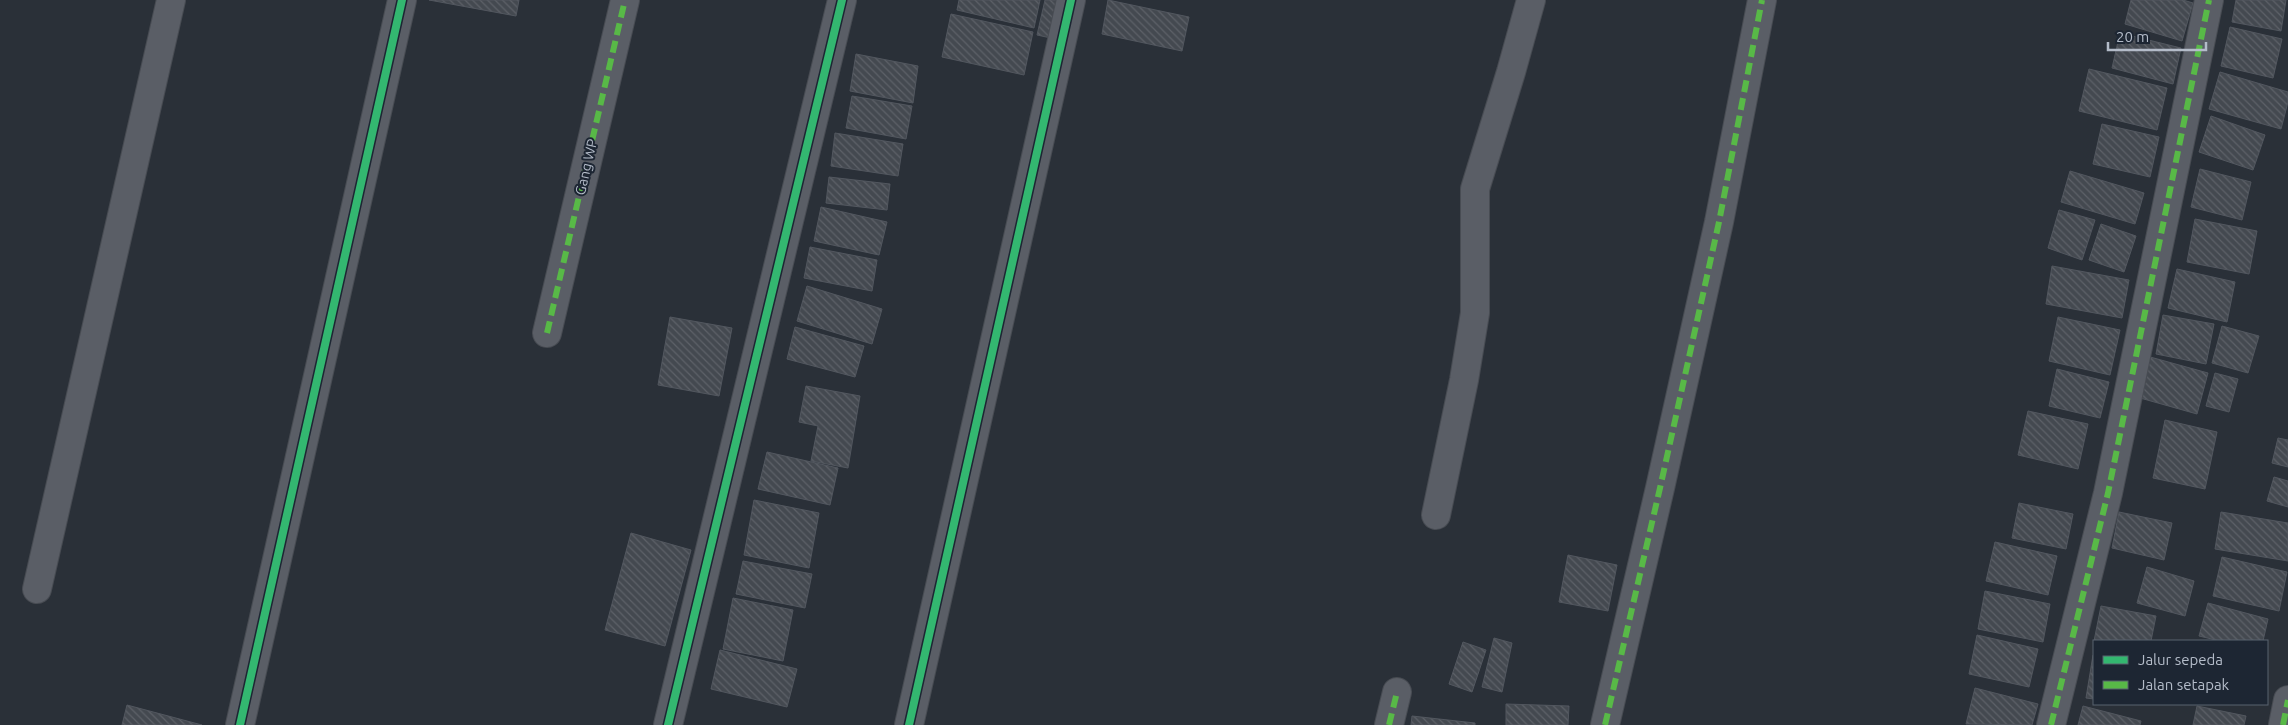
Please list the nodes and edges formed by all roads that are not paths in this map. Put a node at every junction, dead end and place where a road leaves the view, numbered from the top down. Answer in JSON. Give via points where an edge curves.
{"nodes":[{"id":1,"x":171,"y":0,"type":"edge"},
{"id":2,"x":402,"y":0,"type":"edge"},
{"id":3,"x":625,"y":0,"type":"edge"},
{"id":4,"x":842,"y":0,"type":"edge"},
{"id":5,"x":1071,"y":0,"type":"edge"},
{"id":6,"x":1531,"y":0,"type":"edge"},
{"id":7,"x":1762,"y":0,"type":"edge"},
{"id":8,"x":2209,"y":0,"type":"edge"},
{"id":9,"x":547,"y":333,"type":"dead end"},
{"id":10,"x":1436,"y":515,"type":"dead end"},
{"id":11,"x":37,"y":589,"type":"dead end"},
{"id":12,"x":1397,"y":692,"type":"dead end"},
{"id":13,"x":2288,"y":700,"type":"edge"},
{"id":14,"x":240,"y":725,"type":"edge"},
{"id":15,"x":668,"y":725,"type":"edge"},
{"id":16,"x":909,"y":725,"type":"edge"},
{"id":17,"x":1389,"y":725,"type":"edge"},
{"id":18,"x":1605,"y":725,"type":"edge"},
{"id":19,"x":2051,"y":725,"type":"edge"},
{"id":20,"x":2283,"y":725,"type":"edge"}],
"edges":[{"from":1,"to":11,"type":"street"},
{"from":2,"to":14,"type":"street"},
{"from":3,"to":9,"type":"street","name":"Gang WP"},
{"from":4,"to":15,"type":"street"},
{"from":5,"to":16,"type":"street"},
{"from":6,"to":10,"type":"street","via":[[1475,189],[1475,313]]},
{"from":7,"to":18,"type":"street","via":[[1716,232]]},
{"from":8,"to":19,"type":"street","via":[[2108,493]]},
{"from":12,"to":17,"type":"street"},
{"from":13,"to":20,"type":"street"}]}
